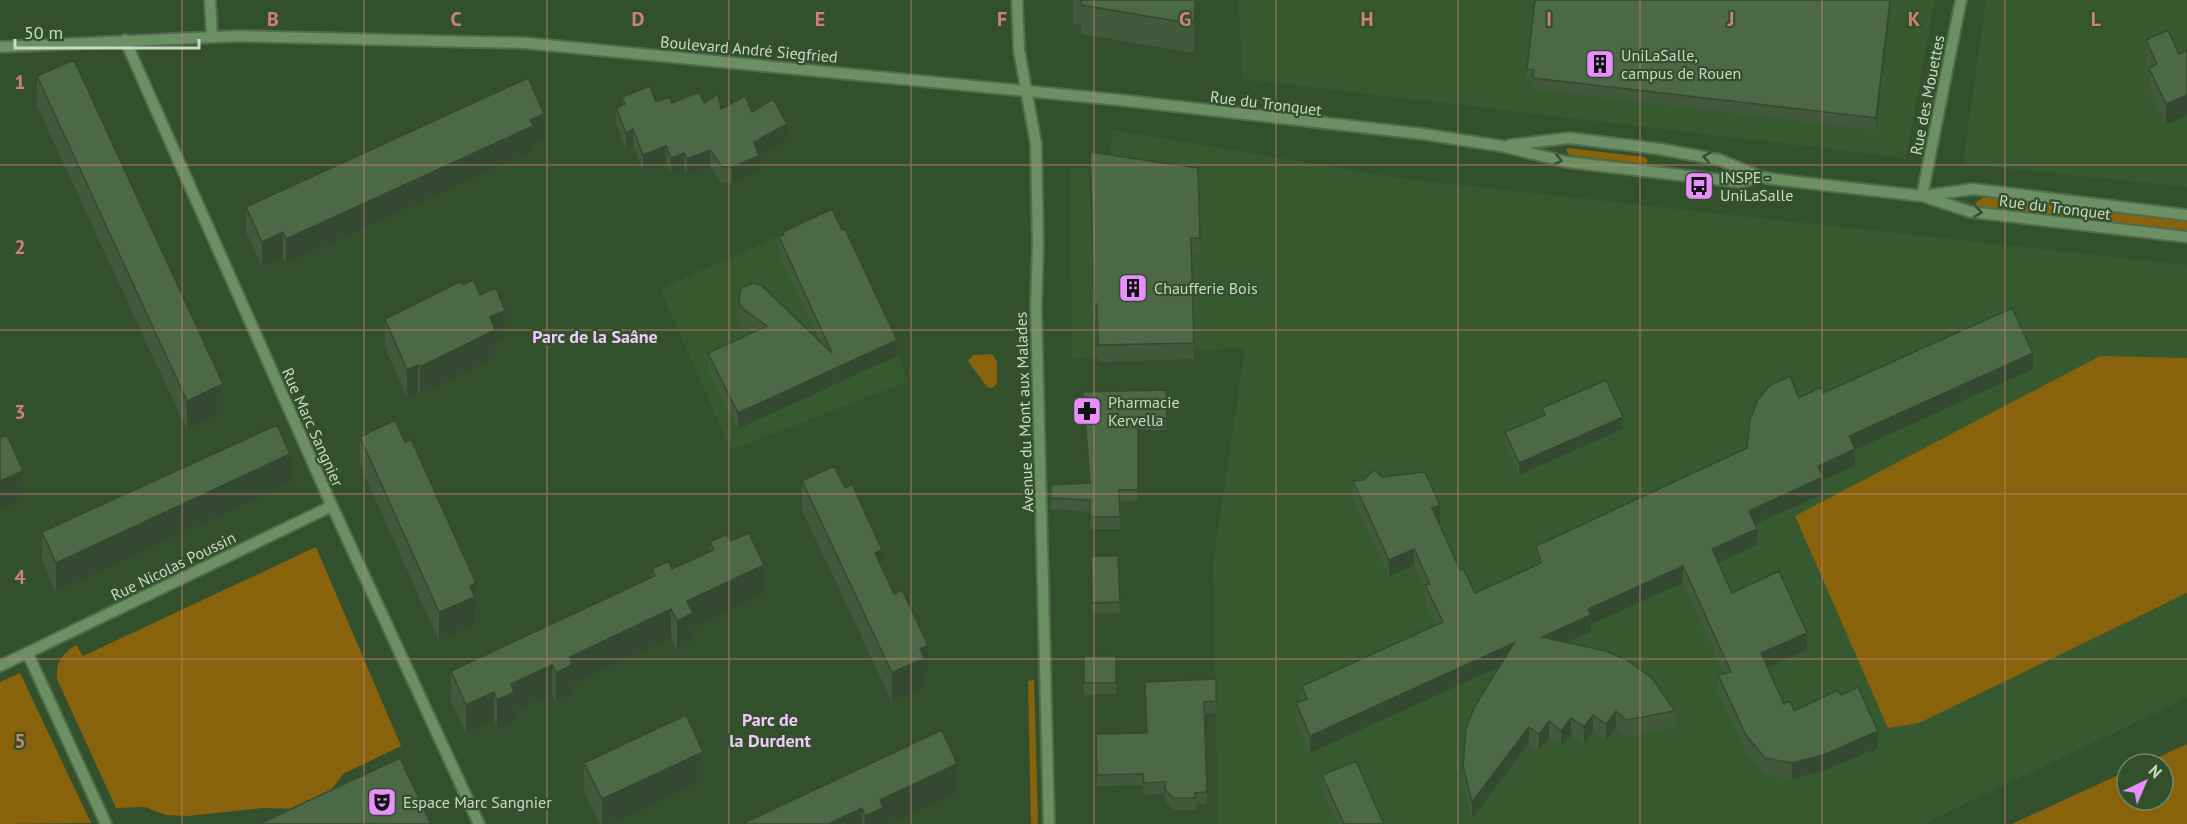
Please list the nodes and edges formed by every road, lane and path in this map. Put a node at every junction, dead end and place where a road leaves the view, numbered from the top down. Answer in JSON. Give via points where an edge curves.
{"nodes":[{"id":1,"x":210,"y":0,"type":"edge"},
{"id":2,"x":1017,"y":0,"type":"edge"},
{"id":3,"x":1961,"y":0,"type":"edge"},
{"id":4,"x":212,"y":37,"type":"junction"},
{"id":5,"x":125,"y":40,"type":"junction"},
{"id":6,"x":0,"y":47,"type":"edge"},
{"id":7,"x":1026,"y":92,"type":"junction"},
{"id":8,"x":1501,"y":147,"type":"junction"},
{"id":9,"x":1761,"y":177,"type":"junction"},
{"id":10,"x":1922,"y":195,"type":"junction"},
{"id":11,"x":2187,"y":215,"type":"edge"},
{"id":12,"x":2187,"y":237,"type":"edge"},
{"id":13,"x":332,"y":506,"type":"junction"},
{"id":14,"x":28,"y":654,"type":"junction"},
{"id":15,"x":0,"y":666,"type":"edge"},
{"id":16,"x":106,"y":824,"type":"edge"},
{"id":17,"x":479,"y":824,"type":"edge"},
{"id":18,"x":1049,"y":824,"type":"edge"}],
"edges":[{"from":1,"to":4,"type":"street"},
{"from":2,"to":7,"type":"street","name":"Avenue du Mont aux Malades"},
{"from":3,"to":10,"type":"street","name":"Rue des Mouettes"},
{"from":4,"to":5,"type":"street","name":"Boulevard André Siegfried"},
{"from":4,"to":7,"type":"street","name":"Boulevard André Siegfried","via":[[525,43]]},
{"from":5,"to":6,"type":"street","name":"Boulevard André Siegfried"},
{"from":5,"to":13,"type":"street","name":"Rue Marc Sangnier"},
{"from":7,"to":8,"type":"street","name":"Rue du Tronquet","via":[[1422,134]]},
{"from":7,"to":18,"type":"street","name":"Avenue du Mont aux Malades","via":[[1036,144],[1036,307]]},
{"from":8,"to":9,"type":"street","name":"Rue du Tronquet","one_way":true,"via":[[1567,162],[1740,182]]},
{"from":9,"to":8,"type":"street","name":"Rue du Tronquet","one_way":true,"via":[[1720,160],[1569,138]]},
{"from":9,"to":10,"type":"street","name":"Rue du Tronquet"},
{"from":10,"to":11,"type":"street","name":"Rue du Tronquet","via":[[1973,189]]},
{"from":10,"to":12,"type":"street","name":"Rue du Tronquet","one_way":true,"via":[[1971,212]]},
{"from":13,"to":14,"type":"street","name":"Rue Nicolas Poussin"},
{"from":13,"to":17,"type":"street","name":"Rue Marc Sangnier"},
{"from":14,"to":15,"type":"street","name":"Rue Nicolas Poussin"},
{"from":14,"to":16,"type":"street"}]}
